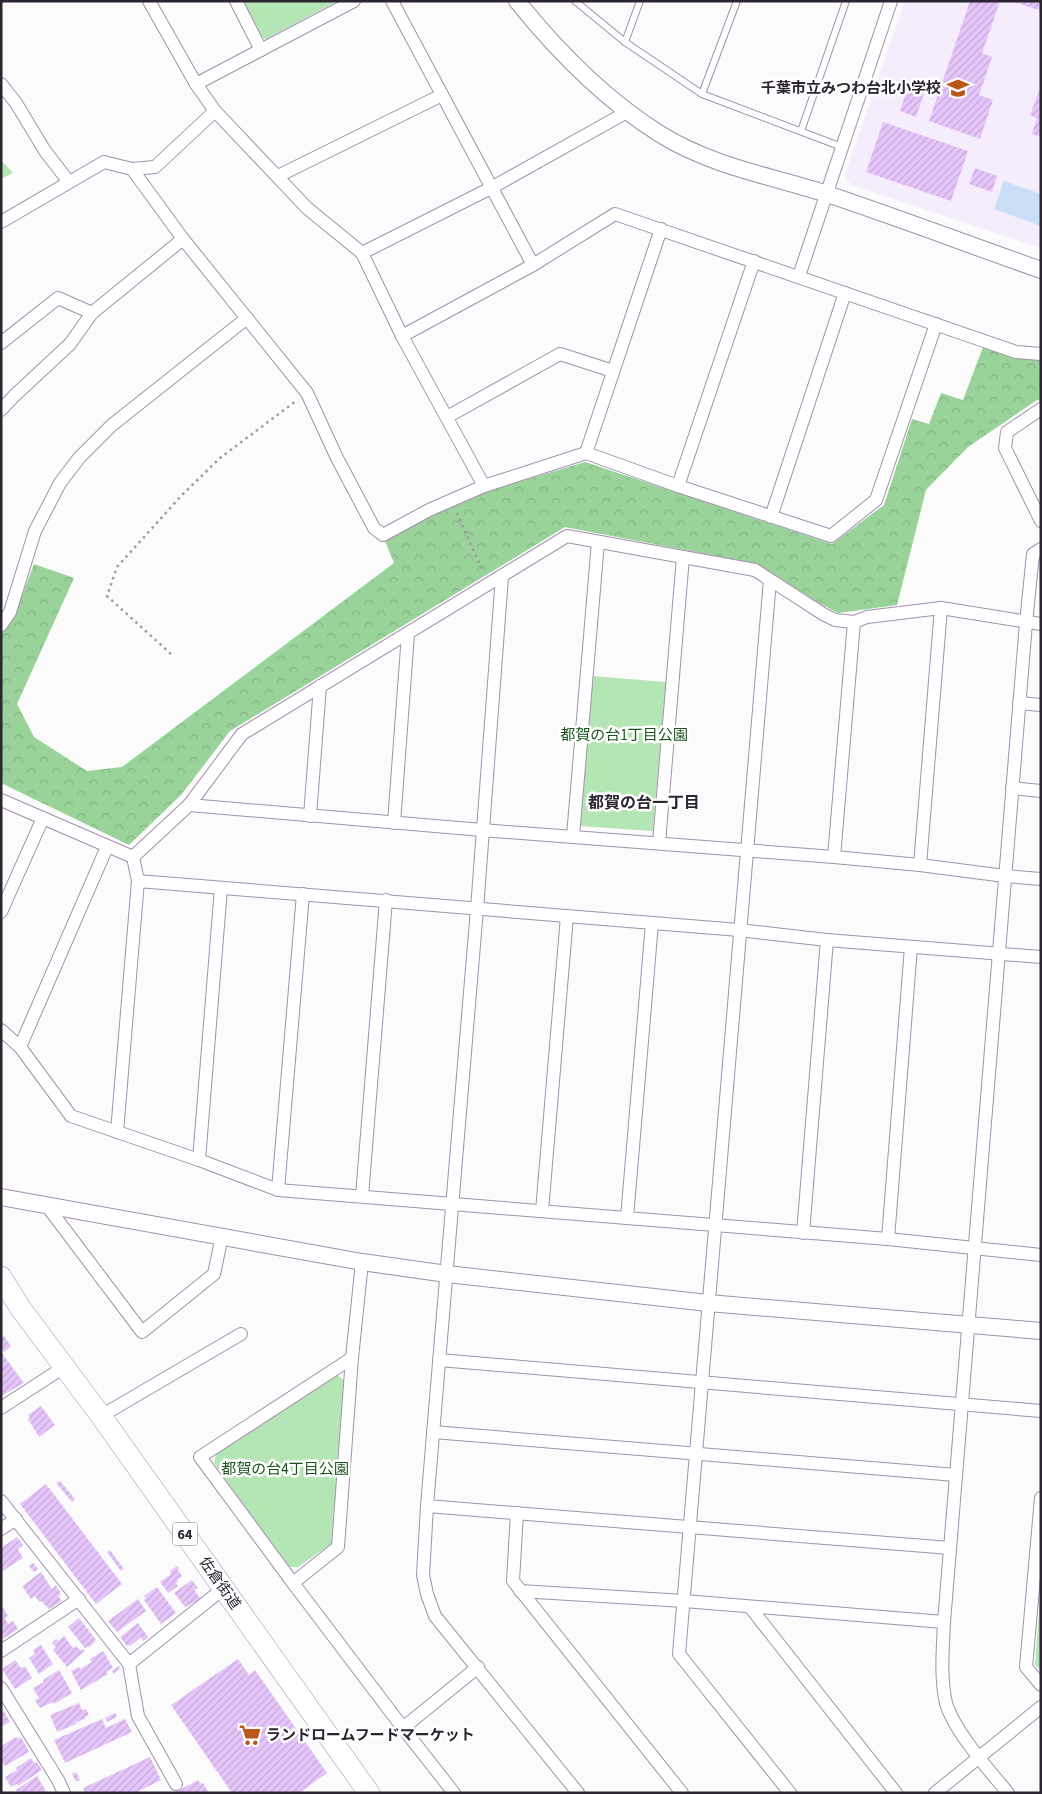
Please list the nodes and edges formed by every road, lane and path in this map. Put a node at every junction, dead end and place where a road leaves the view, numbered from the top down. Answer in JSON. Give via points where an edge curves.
{"nodes":[{"id":1,"x":149,"y":1,"type":"edge"},
{"id":2,"x":236,"y":1,"type":"edge"},
{"id":3,"x":354,"y":1,"type":"edge"},
{"id":4,"x":392,"y":1,"type":"edge"},
{"id":5,"x":517,"y":1,"type":"edge"},
{"id":6,"x":575,"y":1,"type":"edge"},
{"id":7,"x":640,"y":1,"type":"edge"},
{"id":8,"x":737,"y":1,"type":"edge"},
{"id":9,"x":846,"y":1,"type":"edge"},
{"id":10,"x":891,"y":1,"type":"edge"},
{"id":11,"x":625,"y":42,"type":"junction"},
{"id":12,"x":262,"y":50,"type":"junction"},
{"id":13,"x":1,"y":84,"type":"edge"},
{"id":14,"x":196,"y":84,"type":"junction"},
{"id":15,"x":702,"y":94,"type":"junction"},
{"id":16,"x":442,"y":95,"type":"junction"},
{"id":17,"x":215,"y":111,"type":"junction"},
{"id":18,"x":627,"y":112,"type":"junction"},
{"id":19,"x":801,"y":131,"type":"junction"},
{"id":20,"x":842,"y":147,"type":"junction"},
{"id":21,"x":132,"y":169,"type":"junction"},
{"id":22,"x":278,"y":176,"type":"junction"},
{"id":23,"x":69,"y":182,"type":"junction"},
{"id":24,"x":491,"y":188,"type":"junction"},
{"id":25,"x":827,"y":194,"type":"junction"},
{"id":26,"x":1,"y":222,"type":"edge"},
{"id":27,"x":661,"y":229,"type":"junction"},
{"id":28,"x":183,"y":239,"type":"junction"},
{"id":29,"x":362,"y":253,"type":"junction"},
{"id":30,"x":754,"y":262,"type":"junction"},
{"id":31,"x":533,"y":265,"type":"junction"},
{"id":32,"x":1041,"y":270,"type":"edge"},
{"id":33,"x":799,"y":276,"type":"junction"},
{"id":34,"x":845,"y":293,"type":"junction"},
{"id":35,"x":92,"y":313,"type":"junction"},
{"id":36,"x":247,"y":318,"type":"junction"},
{"id":37,"x":936,"y":324,"type":"junction"},
{"id":38,"x":402,"y":336,"type":"junction"},
{"id":39,"x":1,"y":343,"type":"edge"},
{"id":40,"x":1041,"y":354,"type":"edge"},
{"id":41,"x":613,"y":371,"type":"junction"},
{"id":42,"x":307,"y":393,"type":"junction"},
{"id":43,"x":1041,"y":409,"type":"edge"},
{"id":44,"x":1,"y":410,"type":"edge"},
{"id":45,"x":447,"y":417,"type":"junction"},
{"id":46,"x":586,"y":453,"type":"junction"},
{"id":47,"x":484,"y":486,"type":"junction"},
{"id":48,"x":678,"y":486,"type":"junction"},
{"id":49,"x":451,"y":500,"type":"junction"},
{"id":50,"x":771,"y":517,"type":"junction"},
{"id":51,"x":1041,"y":521,"type":"edge"},
{"id":52,"x":598,"y":542,"type":"junction"},
{"id":53,"x":1041,"y":549,"type":"edge"},
{"id":54,"x":683,"y":557,"type":"junction"},
{"id":55,"x":502,"y":577,"type":"junction"},
{"id":56,"x":770,"y":580,"type":"junction"},
{"id":57,"x":489,"y":585,"type":"junction"},
{"id":58,"x":941,"y":608,"type":"junction"},
{"id":59,"x":854,"y":622,"type":"junction"},
{"id":60,"x":1026,"y":623,"type":"junction"},
{"id":61,"x":1041,"y":624,"type":"edge"},
{"id":62,"x":1,"y":625,"type":"edge"},
{"id":63,"x":408,"y":634,"type":"junction"},
{"id":64,"x":172,"y":654,"type":"dead end"},
{"id":65,"x":320,"y":686,"type":"junction"},
{"id":66,"x":1019,"y":703,"type":"junction"},
{"id":67,"x":1041,"y":705,"type":"edge"},
{"id":68,"x":1012,"y":788,"type":"junction"},
{"id":69,"x":1041,"y":791,"type":"edge"},
{"id":70,"x":1,"y":800,"type":"edge"},
{"id":71,"x":188,"y":805,"type":"junction"},
{"id":72,"x":310,"y":816,"type":"junction"},
{"id":73,"x":43,"y":818,"type":"junction"},
{"id":74,"x":394,"y":823,"type":"junction"},
{"id":75,"x":482,"y":830,"type":"junction"},
{"id":76,"x":573,"y":836,"type":"junction"},
{"id":77,"x":660,"y":843,"type":"junction"},
{"id":78,"x":107,"y":847,"type":"junction"},
{"id":79,"x":746,"y":851,"type":"junction"},
{"id":80,"x":133,"y":857,"type":"junction"},
{"id":81,"x":834,"y":857,"type":"junction"},
{"id":82,"x":920,"y":865,"type":"junction"},
{"id":83,"x":1005,"y":876,"type":"junction"},
{"id":84,"x":1041,"y":879,"type":"edge"},
{"id":85,"x":138,"y":881,"type":"junction"},
{"id":86,"x":221,"y":888,"type":"junction"},
{"id":87,"x":303,"y":894,"type":"junction"},
{"id":88,"x":386,"y":900,"type":"junction"},
{"id":89,"x":477,"y":909,"type":"junction"},
{"id":90,"x":1,"y":912,"type":"edge"},
{"id":91,"x":567,"y":916,"type":"junction"},
{"id":92,"x":652,"y":923,"type":"junction"},
{"id":93,"x":739,"y":930,"type":"junction"},
{"id":94,"x":827,"y":940,"type":"junction"},
{"id":95,"x":911,"y":947,"type":"junction"},
{"id":96,"x":998,"y":954,"type":"junction"},
{"id":97,"x":1041,"y":957,"type":"edge"},
{"id":98,"x":1,"y":1030,"type":"edge"},
{"id":99,"x":20,"y":1047,"type":"junction"},
{"id":100,"x":117,"y":1132,"type":"junction"},
{"id":101,"x":199,"y":1160,"type":"junction"},
{"id":102,"x":278,"y":1190,"type":"junction"},
{"id":103,"x":362,"y":1196,"type":"junction"},
{"id":104,"x":1,"y":1197,"type":"edge"},
{"id":105,"x":453,"y":1203,"type":"junction"},
{"id":106,"x":47,"y":1206,"type":"junction"},
{"id":107,"x":542,"y":1211,"type":"junction"},
{"id":108,"x":627,"y":1218,"type":"junction"},
{"id":109,"x":715,"y":1226,"type":"junction"},
{"id":110,"x":803,"y":1232,"type":"junction"},
{"id":111,"x":222,"y":1236,"type":"junction"},
{"id":112,"x":888,"y":1239,"type":"junction"},
{"id":113,"x":975,"y":1247,"type":"junction"},
{"id":114,"x":1041,"y":1254,"type":"edge"},
{"id":115,"x":362,"y":1262,"type":"junction"},
{"id":116,"x":447,"y":1274,"type":"junction"},
{"id":117,"x":1,"y":1277,"type":"edge"},
{"id":118,"x":708,"y":1302,"type":"junction"},
{"id":119,"x":969,"y":1325,"type":"junction"},
{"id":120,"x":1041,"y":1331,"type":"edge"},
{"id":121,"x":241,"y":1334,"type":"dead end"},
{"id":122,"x":352,"y":1358,"type":"junction"},
{"id":123,"x":439,"y":1360,"type":"junction"},
{"id":124,"x":64,"y":1367,"type":"junction"},
{"id":125,"x":702,"y":1382,"type":"junction"},
{"id":126,"x":962,"y":1404,"type":"junction"},
{"id":127,"x":1,"y":1408,"type":"edge"},
{"id":128,"x":1041,"y":1411,"type":"edge"},
{"id":129,"x":101,"y":1416,"type":"junction"},
{"id":130,"x":433,"y":1432,"type":"junction"},
{"id":131,"x":696,"y":1453,"type":"junction"},
{"id":132,"x":956,"y":1475,"type":"junction"},
{"id":133,"x":1041,"y":1498,"type":"edge"},
{"id":134,"x":1,"y":1501,"type":"edge"},
{"id":135,"x":427,"y":1506,"type":"junction"},
{"id":136,"x":517,"y":1513,"type":"junction"},
{"id":137,"x":16,"y":1519,"type":"junction"},
{"id":138,"x":690,"y":1527,"type":"junction"},
{"id":139,"x":1,"y":1530,"type":"edge"},
{"id":140,"x":950,"y":1548,"type":"junction"},
{"id":141,"x":294,"y":1583,"type":"junction"},
{"id":142,"x":224,"y":1588,"type":"junction"},
{"id":143,"x":520,"y":1591,"type":"junction"},
{"id":144,"x":79,"y":1599,"type":"junction"},
{"id":145,"x":684,"y":1601,"type":"junction"},
{"id":146,"x":750,"y":1607,"type":"junction"},
{"id":147,"x":944,"y":1622,"type":"junction"},
{"id":148,"x":1,"y":1651,"type":"edge"},
{"id":149,"x":129,"y":1664,"type":"junction"},
{"id":150,"x":478,"y":1667,"type":"junction"},
{"id":151,"x":1041,"y":1685,"type":"edge"},
{"id":152,"x":1,"y":1688,"type":"edge"},
{"id":153,"x":1041,"y":1707,"type":"edge"},
{"id":154,"x":403,"y":1728,"type":"junction"},
{"id":155,"x":978,"y":1757,"type":"junction"},
{"id":156,"x":176,"y":1784,"type":"dead end"},
{"id":157,"x":64,"y":1793,"type":"edge"},
{"id":158,"x":369,"y":1793,"type":"edge"},
{"id":159,"x":454,"y":1793,"type":"edge"},
{"id":160,"x":578,"y":1793,"type":"edge"},
{"id":161,"x":682,"y":1793,"type":"edge"},
{"id":162,"x":790,"y":1793,"type":"edge"},
{"id":163,"x":896,"y":1793,"type":"edge"},
{"id":164,"x":935,"y":1793,"type":"edge"},
{"id":165,"x":1008,"y":1793,"type":"edge"}],
"edges":[{"from":1,"to":14,"type":"street"},
{"from":2,"to":12,"type":"street"},
{"from":3,"to":12,"type":"street"},
{"from":4,"to":16,"type":"street"},
{"from":5,"to":18,"type":"street","via":[[583,74]]},
{"from":6,"to":11,"type":"lane"},
{"from":7,"to":11,"type":"lane"},
{"from":8,"to":15,"type":"lane"},
{"from":9,"to":19,"type":"lane"},
{"from":10,"to":20,"type":"street"},
{"from":11,"to":15,"type":"lane"},
{"from":12,"to":14,"type":"street"},
{"from":13,"to":23,"type":"street"},
{"from":14,"to":17,"type":"street"},
{"from":15,"to":19,"type":"lane"},
{"from":16,"to":22,"type":"street"},
{"from":16,"to":24,"type":"street"},
{"from":17,"to":21,"type":"street","via":[[155,168]]},
{"from":17,"to":22,"type":"street"},
{"from":18,"to":24,"type":"street"},
{"from":18,"to":25,"type":"street","via":[[662,136],[708,159]]},
{"from":19,"to":20,"type":"lane"},
{"from":20,"to":25,"type":"street"},
{"from":21,"to":23,"type":"street","via":[[104,162]]},
{"from":21,"to":28,"type":"street"},
{"from":22,"to":29,"type":"street","via":[[307,208]]},
{"from":23,"to":26,"type":"street"},
{"from":24,"to":29,"type":"street"},
{"from":24,"to":31,"type":"street"},
{"from":25,"to":32,"type":"street"},
{"from":25,"to":33,"type":"street"},
{"from":27,"to":30,"type":"street"},
{"from":27,"to":31,"type":"street","via":[[615,214]]},
{"from":27,"to":41,"type":"street"},
{"from":28,"to":35,"type":"street"},
{"from":28,"to":36,"type":"street"},
{"from":29,"to":38,"type":"street"},
{"from":30,"to":33,"type":"street"},
{"from":30,"to":48,"type":"street"},
{"from":31,"to":38,"type":"street"},
{"from":33,"to":34,"type":"street"},
{"from":34,"to":37,"type":"street"},
{"from":34,"to":50,"type":"street"},
{"from":35,"to":39,"type":"street","via":[[58,298]]},
{"from":35,"to":44,"type":"street","via":[[70,344]]},
{"from":36,"to":42,"type":"street"},
{"from":36,"to":62,"type":"street","via":[[112,425],[79,458],[60,483],[34,531],[10,612]]},
{"from":37,"to":40,"type":"street","via":[[1016,352]]},
{"from":37,"to":50,"type":"street","via":[[876,500],[831,536]]},
{"from":38,"to":45,"type":"street"},
{"from":41,"to":45,"type":"street","via":[[560,354]]},
{"from":41,"to":46,"type":"street"},
{"from":42,"to":49,"type":"street","via":[[374,528],[383,535]]},
{"from":42,"to":64,"type":"path","via":[[220,458],[117,567],[107,596]]},
{"from":43,"to":51,"type":"street","via":[[1008,432],[1005,448]]},
{"from":45,"to":47,"type":"street"},
{"from":46,"to":47,"type":"street"},
{"from":46,"to":48,"type":"street"},
{"from":47,"to":49,"type":"street"},
{"from":48,"to":50,"type":"street"},
{"from":49,"to":57,"type":"path"},
{"from":52,"to":54,"type":"street"},
{"from":52,"to":55,"type":"street","via":[[567,536]]},
{"from":52,"to":76,"type":"street"},
{"from":53,"to":60,"type":"street","via":[[1033,554]]},
{"from":54,"to":56,"type":"street","via":[[756,570]]},
{"from":54,"to":77,"type":"street"},
{"from":55,"to":57,"type":"street"},
{"from":55,"to":75,"type":"street"},
{"from":56,"to":59,"type":"street","via":[[835,620]]},
{"from":56,"to":79,"type":"street"},
{"from":57,"to":63,"type":"street"},
{"from":58,"to":59,"type":"street","via":[[867,617]]},
{"from":58,"to":60,"type":"street"},
{"from":58,"to":82,"type":"street"},
{"from":59,"to":81,"type":"street"},
{"from":60,"to":61,"type":"street"},
{"from":60,"to":66,"type":"street"},
{"from":63,"to":65,"type":"street"},
{"from":63,"to":74,"type":"street"},
{"from":65,"to":71,"type":"street","via":[[242,734]]},
{"from":65,"to":72,"type":"street"},
{"from":66,"to":67,"type":"street"},
{"from":66,"to":68,"type":"street"},
{"from":68,"to":69,"type":"street"},
{"from":68,"to":83,"type":"street"},
{"from":70,"to":73,"type":"street"},
{"from":71,"to":72,"type":"street"},
{"from":71,"to":80,"type":"street"},
{"from":72,"to":74,"type":"street"},
{"from":73,"to":78,"type":"street"},
{"from":73,"to":90,"type":"street"},
{"from":74,"to":75,"type":"street"},
{"from":75,"to":76,"type":"street"},
{"from":75,"to":89,"type":"street"},
{"from":76,"to":77,"type":"street"},
{"from":77,"to":79,"type":"street"},
{"from":78,"to":80,"type":"street"},
{"from":78,"to":99,"type":"street"},
{"from":79,"to":81,"type":"street"},
{"from":79,"to":93,"type":"street"},
{"from":80,"to":85,"type":"street"},
{"from":81,"to":82,"type":"street"},
{"from":82,"to":83,"type":"street"},
{"from":83,"to":84,"type":"street"},
{"from":83,"to":96,"type":"street"},
{"from":85,"to":86,"type":"street"},
{"from":85,"to":100,"type":"street"},
{"from":86,"to":87,"type":"street"},
{"from":86,"to":101,"type":"street"},
{"from":87,"to":88,"type":"street"},
{"from":87,"to":102,"type":"street"},
{"from":88,"to":89,"type":"street"},
{"from":88,"to":103,"type":"street"},
{"from":89,"to":91,"type":"street"},
{"from":89,"to":105,"type":"street"},
{"from":91,"to":92,"type":"street"},
{"from":91,"to":107,"type":"street"},
{"from":92,"to":93,"type":"street"},
{"from":92,"to":108,"type":"street"},
{"from":93,"to":94,"type":"street"},
{"from":93,"to":109,"type":"street"},
{"from":94,"to":95,"type":"street"},
{"from":94,"to":110,"type":"street"},
{"from":95,"to":96,"type":"street"},
{"from":95,"to":112,"type":"street"},
{"from":96,"to":97,"type":"street"},
{"from":96,"to":113,"type":"street"},
{"from":98,"to":99,"type":"street"},
{"from":99,"to":100,"type":"street","via":[[71,1116]]},
{"from":100,"to":101,"type":"street"},
{"from":101,"to":102,"type":"street"},
{"from":102,"to":103,"type":"street"},
{"from":103,"to":105,"type":"street"},
{"from":104,"to":106,"type":"street"},
{"from":105,"to":107,"type":"street"},
{"from":105,"to":116,"type":"street"},
{"from":106,"to":111,"type":"street"},
{"from":106,"to":111,"type":"street","via":[[142,1332],[214,1274]]},
{"from":107,"to":108,"type":"street"},
{"from":108,"to":109,"type":"street"},
{"from":109,"to":110,"type":"street"},
{"from":109,"to":118,"type":"street"},
{"from":110,"to":112,"type":"street"},
{"from":111,"to":115,"type":"street"},
{"from":112,"to":113,"type":"street"},
{"from":113,"to":114,"type":"street"},
{"from":113,"to":119,"type":"street"},
{"from":115,"to":116,"type":"street"},
{"from":115,"to":122,"type":"street"},
{"from":116,"to":118,"type":"street"},
{"from":116,"to":123,"type":"street"},
{"from":117,"to":124,"type":"main road","name":"佐倉街道","number":"64"},
{"from":118,"to":119,"type":"street"},
{"from":118,"to":125,"type":"street"},
{"from":119,"to":120,"type":"street"},
{"from":119,"to":126,"type":"street"},
{"from":121,"to":129,"type":"street"},
{"from":122,"to":141,"type":"street","via":[[338,1547]]},
{"from":122,"to":141,"type":"street","via":[[200,1456]]},
{"from":123,"to":125,"type":"street"},
{"from":123,"to":130,"type":"street"},
{"from":124,"to":127,"type":"street"},
{"from":124,"to":129,"type":"main road","name":"佐倉街道","number":"64"},
{"from":125,"to":126,"type":"street"},
{"from":125,"to":131,"type":"street"},
{"from":126,"to":128,"type":"street"},
{"from":126,"to":132,"type":"street"},
{"from":129,"to":142,"type":"main road","name":"佐倉街道","number":"64"},
{"from":130,"to":131,"type":"street"},
{"from":130,"to":135,"type":"street"},
{"from":131,"to":132,"type":"street"},
{"from":131,"to":138,"type":"street"},
{"from":132,"to":140,"type":"street"},
{"from":133,"to":151,"type":"street","via":[[1026,1667]]},
{"from":134,"to":137,"type":"street"},
{"from":135,"to":136,"type":"street"},
{"from":135,"to":150,"type":"street","via":[[423,1575],[427,1594],[436,1616]]},
{"from":136,"to":138,"type":"street"},
{"from":136,"to":143,"type":"street","via":[[513,1582]]},
{"from":137,"to":139,"type":"street"},
{"from":137,"to":144,"type":"street"},
{"from":138,"to":140,"type":"street"},
{"from":138,"to":145,"type":"street"},
{"from":140,"to":147,"type":"street"},
{"from":141,"to":154,"type":"street"},
{"from":142,"to":149,"type":"street"},
{"from":142,"to":158,"type":"main road","name":"佐倉街道","number":"64"},
{"from":143,"to":145,"type":"street"},
{"from":143,"to":161,"type":"street"},
{"from":144,"to":148,"type":"street"},
{"from":144,"to":149,"type":"street"},
{"from":145,"to":146,"type":"street"},
{"from":145,"to":162,"type":"street","via":[[679,1654]]},
{"from":146,"to":147,"type":"street"},
{"from":146,"to":163,"type":"street"},
{"from":147,"to":155,"type":"street","via":[[943,1670],[947,1705]]},
{"from":149,"to":156,"type":"street","via":[[138,1716]]},
{"from":150,"to":154,"type":"street"},
{"from":150,"to":160,"type":"street"},
{"from":152,"to":157,"type":"street"},
{"from":153,"to":155,"type":"street"},
{"from":154,"to":159,"type":"street"},
{"from":155,"to":164,"type":"street"},
{"from":155,"to":165,"type":"street"}]}
